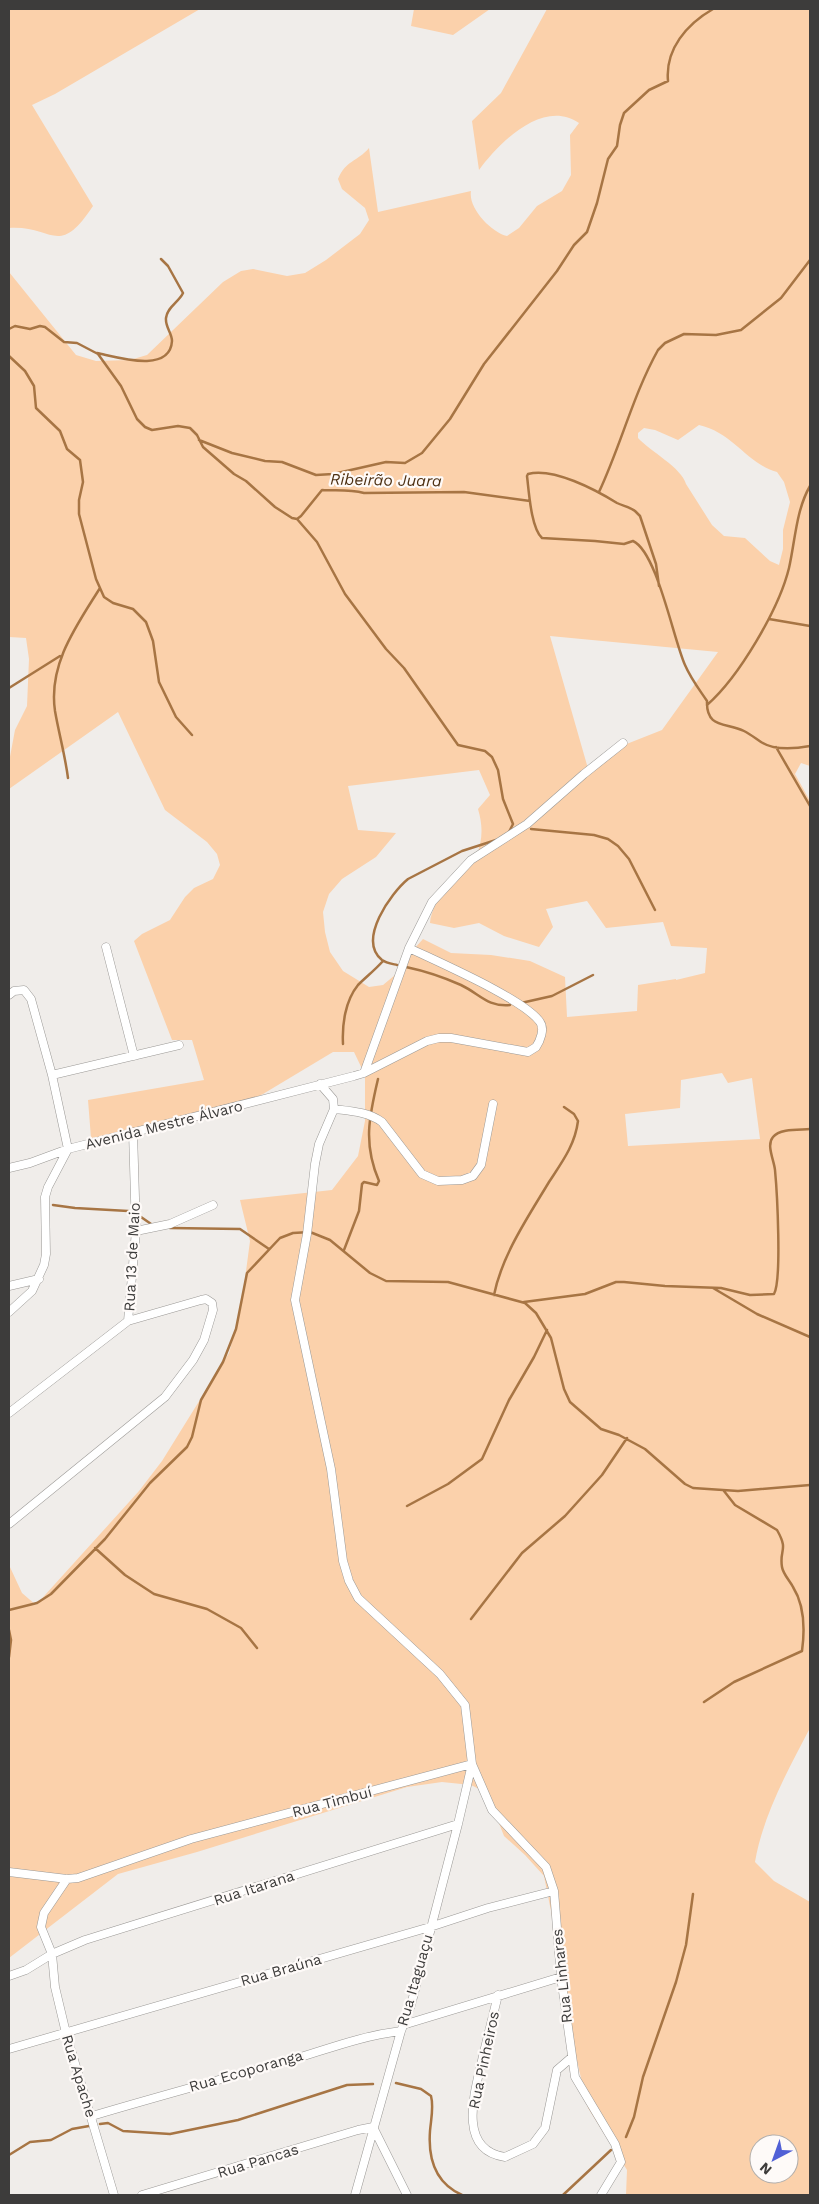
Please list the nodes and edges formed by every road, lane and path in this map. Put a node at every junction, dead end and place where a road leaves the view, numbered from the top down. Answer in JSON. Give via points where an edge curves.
{"nodes":[{"id":1,"x":624,"y":743,"type":"dead end"},
{"id":2,"x":106,"y":947,"type":"dead end"},
{"id":3,"x":409,"y":948,"type":"junction"},
{"id":4,"x":9,"y":995,"type":"edge"},
{"id":5,"x":179,"y":1045,"type":"dead end"},
{"id":6,"x":134,"y":1056,"type":"junction"},
{"id":7,"x":364,"y":1073,"type":"junction"},
{"id":8,"x":52,"y":1075,"type":"junction"},
{"id":9,"x":320,"y":1084,"type":"junction"},
{"id":10,"x":493,"y":1104,"type":"dead end"},
{"id":11,"x":334,"y":1108,"type":"junction"},
{"id":12,"x":133,"y":1132,"type":"junction"},
{"id":13,"x":68,"y":1149,"type":"junction"},
{"id":14,"x":9,"y":1168,"type":"edge"},
{"id":15,"x":213,"y":1205,"type":"dead end"},
{"id":16,"x":136,"y":1231,"type":"junction"},
{"id":17,"x":39,"y":1279,"type":"junction"},
{"id":18,"x":9,"y":1286,"type":"edge"},
{"id":19,"x":9,"y":1312,"type":"edge"},
{"id":20,"x":128,"y":1321,"type":"junction"},
{"id":21,"x":9,"y":1413,"type":"edge"},
{"id":22,"x":9,"y":1524,"type":"edge"},
{"id":23,"x":472,"y":1764,"type":"junction"},
{"id":24,"x":458,"y":1824,"type":"junction"},
{"id":25,"x":9,"y":1872,"type":"edge"},
{"id":26,"x":67,"y":1879,"type":"junction"},
{"id":27,"x":554,"y":1891,"type":"junction"},
{"id":28,"x":430,"y":1927,"type":"junction"},
{"id":29,"x":52,"y":1954,"type":"junction"},
{"id":30,"x":9,"y":1976,"type":"edge"},
{"id":31,"x":562,"y":1977,"type":"junction"},
{"id":32,"x":498,"y":1995,"type":"junction"},
{"id":33,"x":402,"y":2028,"type":"junction"},
{"id":34,"x":66,"y":2033,"type":"junction"},
{"id":35,"x":9,"y":2049,"type":"edge"},
{"id":36,"x":572,"y":2057,"type":"junction"},
{"id":37,"x":92,"y":2116,"type":"junction"},
{"id":38,"x":374,"y":2127,"type":"junction"},
{"id":39,"x":114,"y":2195,"type":"edge"},
{"id":40,"x":142,"y":2195,"type":"edge"},
{"id":41,"x":355,"y":2195,"type":"edge"},
{"id":42,"x":406,"y":2195,"type":"edge"},
{"id":43,"x":601,"y":2195,"type":"edge"}],
"edges":[{"from":1,"to":3,"type":"street","via":[[528,824],[464,866],[432,902]]},
{"from":2,"to":6,"type":"street"},
{"from":3,"to":7,"type":"street"},
{"from":3,"to":7,"type":"street","name":"Avenida Mestre Álvaro","via":[[523,1007],[541,1024],[539,1043],[528,1052],[439,1038]]},
{"from":4,"to":8,"type":"street","via":[[19,989],[28,993]]},
{"from":5,"to":6,"type":"street"},
{"from":6,"to":8,"type":"street"},
{"from":7,"to":9,"type":"street","name":"Avenida Mestre Álvaro"},
{"from":8,"to":13,"type":"street"},
{"from":9,"to":11,"type":"street","via":[[333,1100]]},
{"from":9,"to":12,"type":"street","name":"Avenida Mestre Álvaro"},
{"from":10,"to":11,"type":"street","via":[[481,1165],[473,1176],[438,1181],[417,1170],[382,1122],[361,1112]]},
{"from":11,"to":23,"type":"street","via":[[318,1149],[296,1307],[331,1469],[343,1561],[358,1598],[440,1674],[464,1705]]},
{"from":12,"to":13,"type":"street","name":"Avenida Mestre Álvaro"},
{"from":12,"to":16,"type":"street","name":"Rua 13 de Maio"},
{"from":13,"to":14,"type":"street","name":"Avenida Mestre Álvaro"},
{"from":13,"to":17,"type":"street","via":[[45,1197],[46,1254]]},
{"from":15,"to":16,"type":"street","via":[[170,1224]]},
{"from":16,"to":20,"type":"street","name":"Rua 13 de Maio"},
{"from":17,"to":18,"type":"street"},
{"from":17,"to":19,"type":"street","via":[[23,1301]]},
{"from":20,"to":21,"type":"street","name":"Rua 13 de Maio"},
{"from":20,"to":22,"type":"street","via":[[201,1300],[212,1303],[204,1340],[165,1397]]},
{"from":23,"to":24,"type":"street","name":"Rua Itaguaçu"},
{"from":23,"to":26,"type":"street","name":"Rua Timbuí","via":[[191,1839]]},
{"from":23,"to":27,"type":"street","name":"Rua Linhares","via":[[492,1810],[546,1867]]},
{"from":24,"to":28,"type":"street","name":"Rua Itaguaçu"},
{"from":24,"to":29,"type":"street","name":"Rua Itarana","via":[[86,1940]]},
{"from":25,"to":26,"type":"street","name":"Rua Timbuí"},
{"from":26,"to":29,"type":"street","name":"Rua Apache","via":[[44,1913],[41,1928]]},
{"from":27,"to":28,"type":"street","name":"Rua Braúna"},
{"from":27,"to":31,"type":"street","name":"Rua Linhares"},
{"from":28,"to":33,"type":"street","name":"Rua Itaguaçu","via":[[411,2005]]},
{"from":28,"to":34,"type":"street","name":"Rua Braúna"},
{"from":29,"to":30,"type":"street","name":"Rua Itarana"},
{"from":29,"to":34,"type":"street","name":"Rua Apache","via":[[55,1987]]},
{"from":31,"to":32,"type":"street","name":"Rua Ecoporanga"},
{"from":31,"to":36,"type":"street","name":"Rua Linhares"},
{"from":32,"to":33,"type":"street","name":"Rua Ecoporanga"},
{"from":32,"to":36,"type":"street","name":"Rua Pinheiros","via":[[474,2094],[472,2116],[477,2138],[489,2153],[505,2157],[533,2144],[544,2128],[557,2070]]},
{"from":33,"to":37,"type":"street","name":"Rua Ecoporanga"},
{"from":33,"to":38,"type":"street","name":"Rua Itaguaçu"},
{"from":34,"to":35,"type":"street","name":"Rua Braúna"},
{"from":34,"to":37,"type":"street","name":"Rua Apache"},
{"from":36,"to":43,"type":"street","name":"Rua Linhares","via":[[575,2077],[621,2162]]},
{"from":37,"to":39,"type":"street","name":"Rua Apache"},
{"from":38,"to":40,"type":"street","name":"Rua Pancas"},
{"from":38,"to":41,"type":"street","name":"Rua Itaguaçu"},
{"from":38,"to":42,"type":"street"}]}
